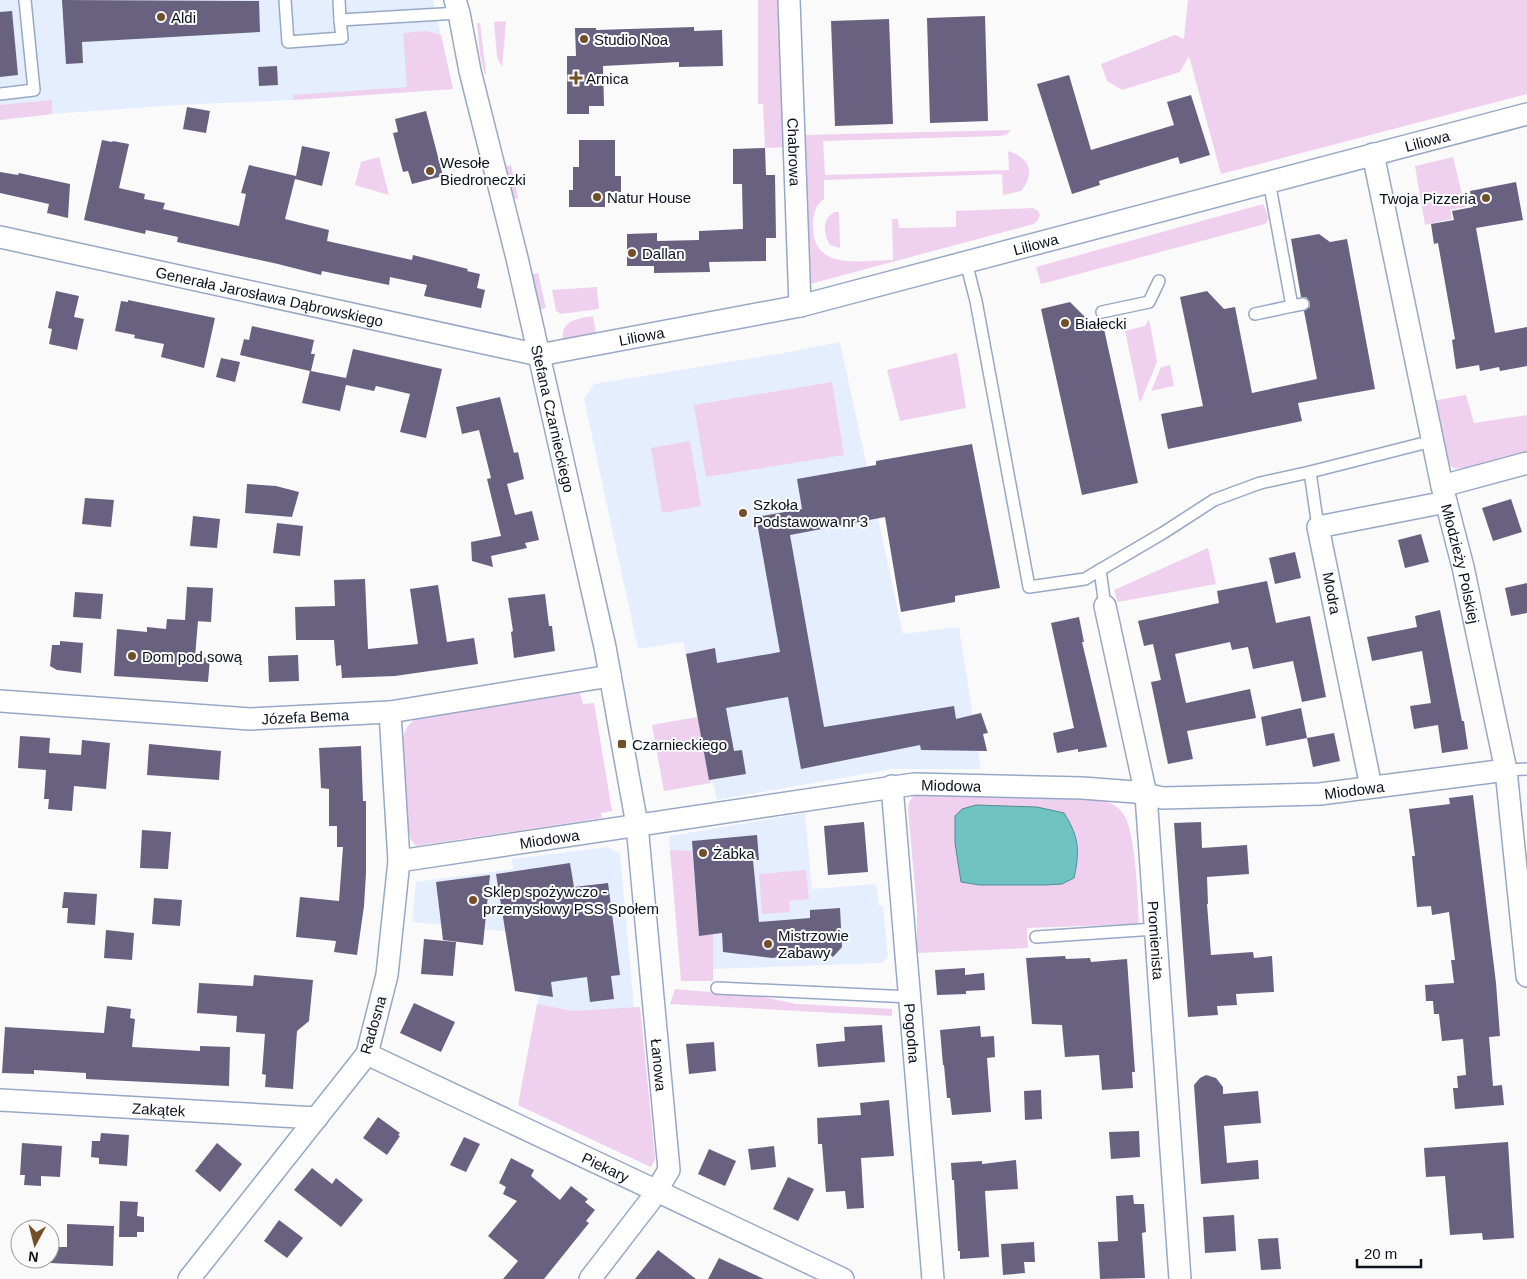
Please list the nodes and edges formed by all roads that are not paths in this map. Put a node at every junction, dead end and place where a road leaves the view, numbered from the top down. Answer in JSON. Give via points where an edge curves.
{"nodes":[{"id":1,"x":25,"y":0,"type":"edge"},
{"id":2,"x":285,"y":0,"type":"edge"},
{"id":3,"x":339,"y":0,"type":"edge"},
{"id":4,"x":789,"y":0,"type":"edge"},
{"id":5,"x":458,"y":4,"type":"edge"},
{"id":6,"x":340,"y":20,"type":"junction"},
{"id":7,"x":0,"y":94,"type":"edge"},
{"id":8,"x":1527,"y":114,"type":"edge"},
{"id":9,"x":1373,"y":154,"type":"junction"},
{"id":10,"x":1269,"y":181,"type":"junction"},
{"id":11,"x":0,"y":237,"type":"edge"},
{"id":12,"x":966,"y":262,"type":"junction"},
{"id":13,"x":1159,"y":281,"type":"dead end"},
{"id":14,"x":800,"y":306,"type":"junction"},
{"id":15,"x":1102,"y":312,"type":"dead end"},
{"id":16,"x":1255,"y":314,"type":"dead end"},
{"id":17,"x":539,"y":355,"type":"junction"},
{"id":18,"x":1432,"y":441,"type":"junction"},
{"id":19,"x":1527,"y":463,"type":"edge"},
{"id":20,"x":1310,"y":472,"type":"junction"},
{"id":21,"x":1444,"y":494,"type":"junction"},
{"id":22,"x":1318,"y":527,"type":"junction"},
{"id":23,"x":1100,"y":570,"type":"junction"},
{"id":24,"x":1105,"y":606,"type":"joint"},
{"id":25,"x":610,"y":676,"type":"junction"},
{"id":26,"x":0,"y":700,"type":"edge"},
{"id":27,"x":390,"y":712,"type":"junction"},
{"id":28,"x":1527,"y":768,"type":"edge"},
{"id":29,"x":1506,"y":770,"type":"junction"},
{"id":30,"x":892,"y":786,"type":"junction"},
{"id":31,"x":1371,"y":787,"type":"junction"},
{"id":32,"x":1146,"y":795,"type":"junction"},
{"id":33,"x":637,"y":825,"type":"junction"},
{"id":34,"x":399,"y":861,"type":"junction"},
{"id":35,"x":1155,"y":929,"type":"junction"},
{"id":36,"x":1036,"y":937,"type":"dead end"},
{"id":37,"x":1527,"y":976,"type":"edge"},
{"id":38,"x":717,"y":988,"type":"dead end"},
{"id":39,"x":911,"y":998,"type":"junction"},
{"id":40,"x":367,"y":1054,"type":"junction"},
{"id":41,"x":0,"y":1100,"type":"edge"},
{"id":42,"x":317,"y":1118,"type":"junction"},
{"id":43,"x":657,"y":1191,"type":"junction"},
{"id":44,"x":189,"y":1279,"type":"edge"},
{"id":45,"x":590,"y":1279,"type":"edge"},
{"id":46,"x":843,"y":1279,"type":"edge"},
{"id":47,"x":933,"y":1279,"type":"edge"},
{"id":48,"x":1180,"y":1279,"type":"edge"}],
"edges":[{"from":1,"to":7,"type":"lane","via":[[34,90]]},
{"from":2,"to":6,"type":"lane","via":[[288,42],[342,38]]},
{"from":3,"to":6,"type":"lane"},
{"from":4,"to":14,"type":"street","name":"Chabrowa"},
{"from":5,"to":6,"type":"lane"},
{"from":5,"to":17,"type":"street","name":"Stefana Czarnieckiego","via":[[470,71]]},
{"from":8,"to":9,"type":"street","name":"Liliowa"},
{"from":9,"to":10,"type":"street","name":"Liliowa"},
{"from":9,"to":18,"type":"street","name":"Młodzieży Polskiej"},
{"from":10,"to":12,"type":"street","name":"Liliowa"},
{"from":10,"to":16,"type":"lane","via":[[1297,305]]},
{"from":11,"to":17,"type":"street","name":"Generała Jarosława Dąbrowskiego"},
{"from":12,"to":14,"type":"street","name":"Liliowa"},
{"from":12,"to":23,"type":"lane","via":[[1029,587],[1085,579]]},
{"from":13,"to":15,"type":"lane","via":[[1149,302]]},
{"from":14,"to":17,"type":"street","name":"Liliowa"},
{"from":17,"to":25,"type":"street","name":"Stefana Czarnieckiego"},
{"from":18,"to":20,"type":"lane"},
{"from":18,"to":21,"type":"street","name":"Młodzieży Polskiej"},
{"from":19,"to":21,"type":"street"},
{"from":20,"to":22,"type":"lane"},
{"from":20,"to":23,"type":"lane","via":[[1260,483],[1214,500]]},
{"from":21,"to":22,"type":"street"},
{"from":21,"to":29,"type":"street","name":"Młodzieży Polskiej","via":[[1463,567]]},
{"from":22,"to":31,"type":"street","name":"Modra"},
{"from":23,"to":24,"type":"lane"},
{"from":24,"to":32,"type":"street","name":"Promienista"},
{"from":25,"to":27,"type":"street","name":"Józefa Bema"},
{"from":25,"to":33,"type":"street","name":"Stefana Czarnieckiego"},
{"from":26,"to":27,"type":"street","name":"Józefa Bema","via":[[250,719]]},
{"from":27,"to":34,"type":"street","name":"Radosna"},
{"from":28,"to":29,"type":"lane"},
{"from":29,"to":31,"type":"street","name":"Miodowa"},
{"from":29,"to":37,"type":"street","name":"Młodzieży Polskiej"},
{"from":30,"to":32,"type":"street","name":"Miodowa","via":[[932,783],[1082,788]]},
{"from":30,"to":33,"type":"street","name":"Miodowa"},
{"from":30,"to":39,"type":"street","name":"Pogodna"},
{"from":31,"to":32,"type":"street","name":"Miodowa","via":[[1311,794],[1163,798]]},
{"from":32,"to":35,"type":"street","name":"Promienista"},
{"from":33,"to":34,"type":"street","name":"Miodowa"},
{"from":33,"to":43,"type":"street","name":"Łanowa","via":[[669,1170]]},
{"from":34,"to":40,"type":"street","name":"Radosna","via":[[387,975]]},
{"from":35,"to":36,"type":"lane"},
{"from":35,"to":48,"type":"street","name":"Promienista"},
{"from":38,"to":39,"type":"lane"},
{"from":39,"to":47,"type":"street","name":"Pogodna"},
{"from":40,"to":42,"type":"street","name":"Radosna"},
{"from":40,"to":43,"type":"street","name":"Piekary"},
{"from":41,"to":42,"type":"street","name":"Zakątek"},
{"from":42,"to":44,"type":"street","name":"Radosna"},
{"from":43,"to":45,"type":"street","name":"Łanowa"},
{"from":43,"to":46,"type":"street","name":"Piekary"}]}
